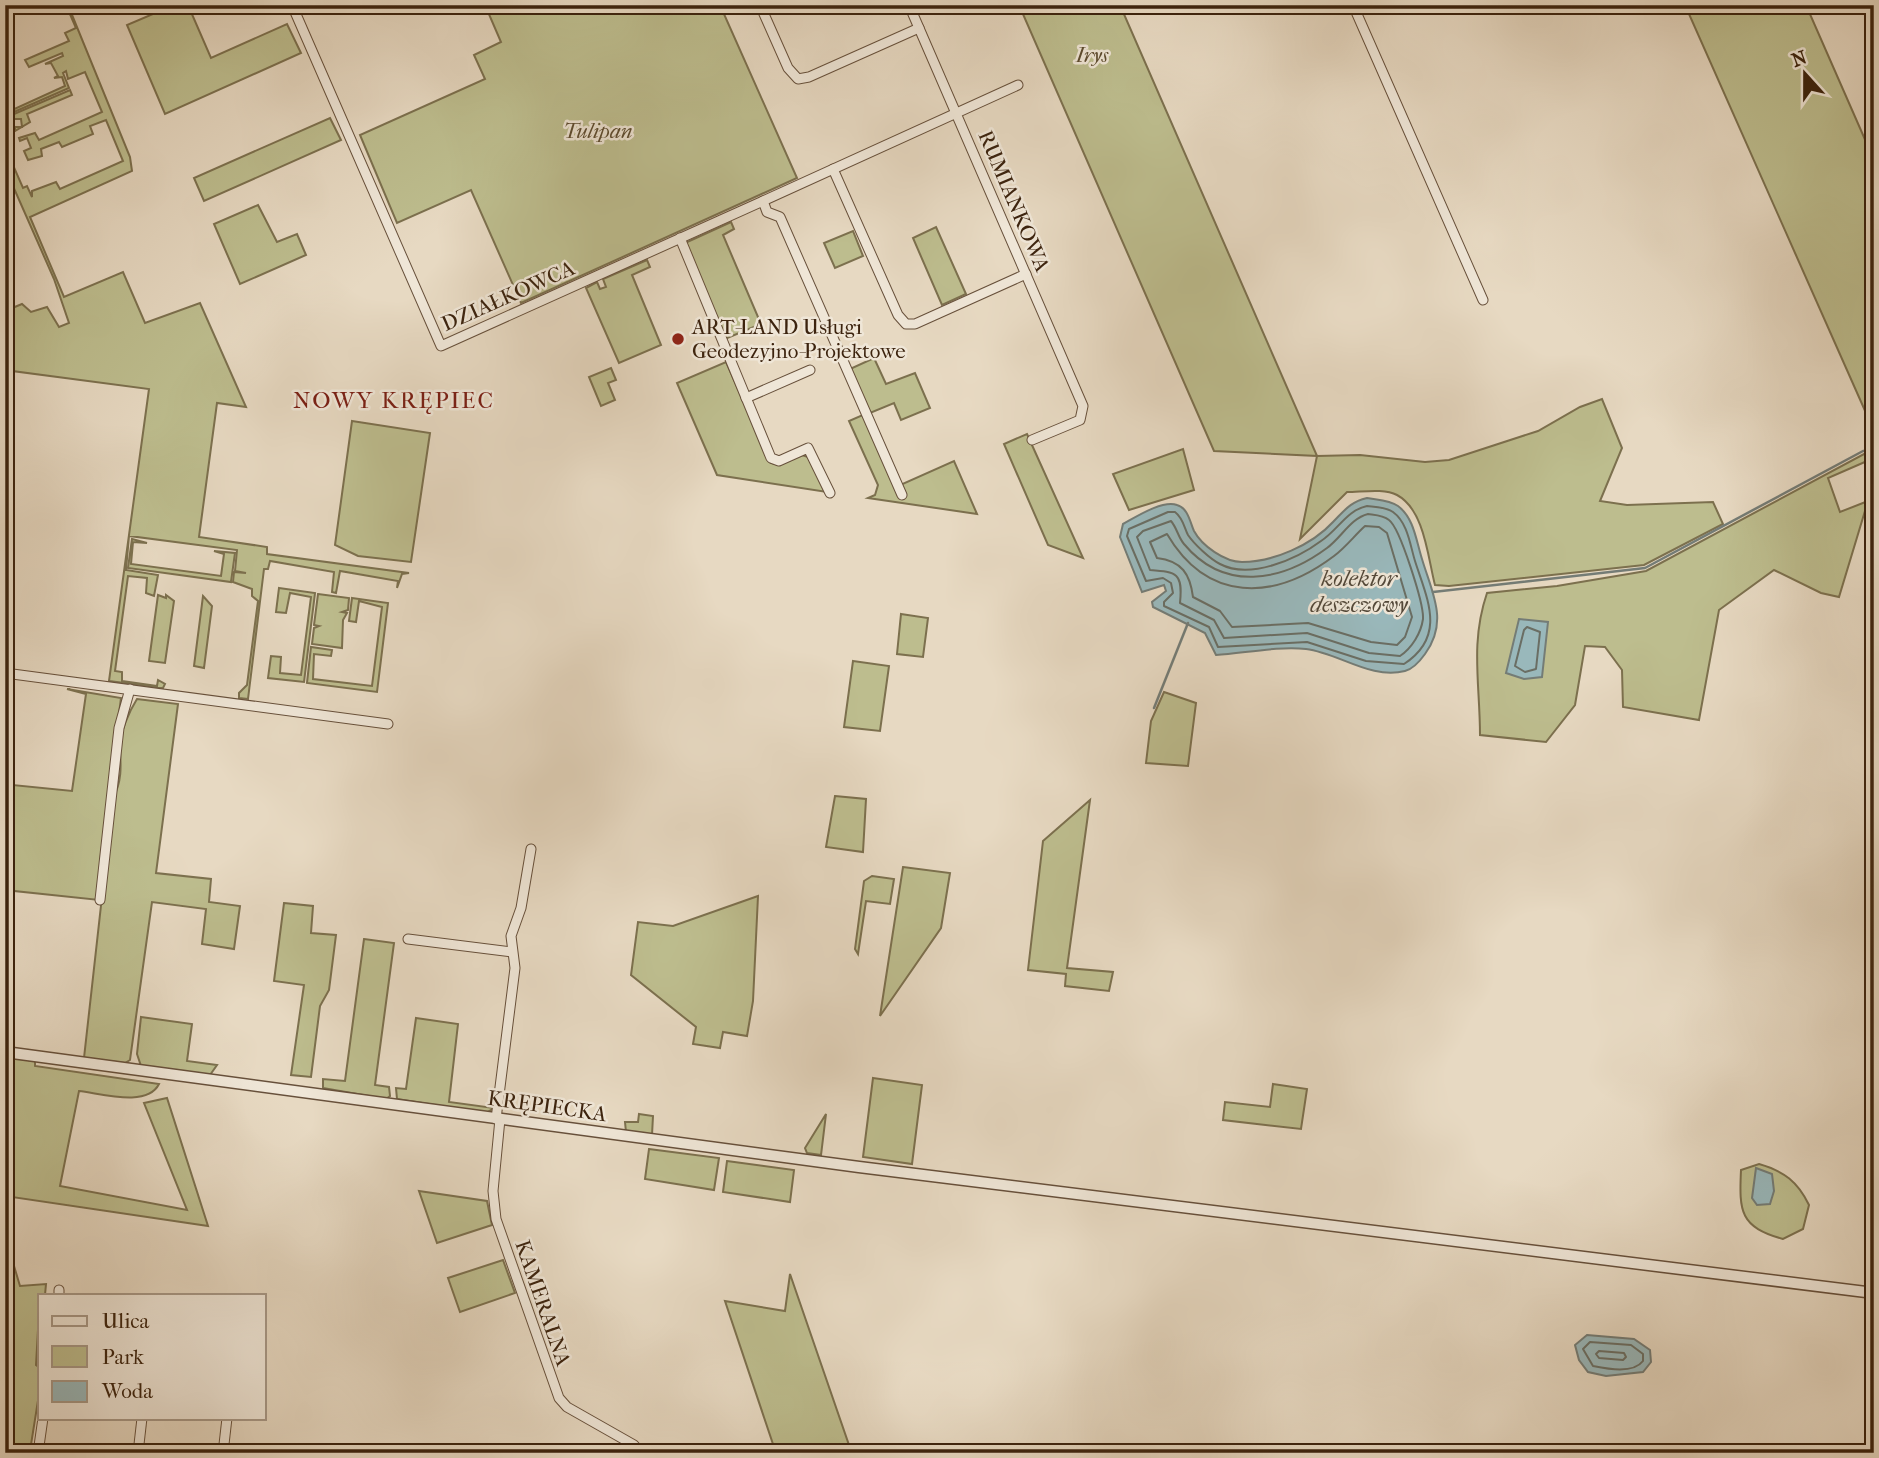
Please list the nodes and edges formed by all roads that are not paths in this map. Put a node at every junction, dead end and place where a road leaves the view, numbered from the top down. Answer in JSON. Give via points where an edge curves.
{"nodes":[{"id":1,"x":292,"y":5,"type":"edge"},
{"id":2,"x":760,"y":5,"type":"edge"},
{"id":3,"x":909,"y":5,"type":"edge"},
{"id":4,"x":1353,"y":5,"type":"edge"},
{"id":5,"x":919,"y":28,"type":"junction"},
{"id":6,"x":1018,"y":85,"type":"dead end"},
{"id":7,"x":956,"y":113,"type":"junction"},
{"id":8,"x":833,"y":169,"type":"junction"},
{"id":9,"x":763,"y":201,"type":"junction"},
{"id":10,"x":680,"y":238,"type":"junction"},
{"id":11,"x":1026,"y":274,"type":"junction"},
{"id":12,"x":1483,"y":300,"type":"dead end"},
{"id":13,"x":810,"y":370,"type":"dead end"},
{"id":14,"x":746,"y":397,"type":"junction"},
{"id":15,"x":1032,"y":440,"type":"dead end"},
{"id":16,"x":830,"y":493,"type":"dead end"},
{"id":17,"x":902,"y":495,"type":"dead end"},
{"id":18,"x":5,"y":673,"type":"edge"},
{"id":19,"x":130,"y":689,"type":"junction"},
{"id":20,"x":388,"y":724,"type":"dead end"},
{"id":21,"x":531,"y":849,"type":"dead end"},
{"id":22,"x":100,"y":900,"type":"dead end"},
{"id":23,"x":408,"y":939,"type":"dead end"},
{"id":24,"x":512,"y":952,"type":"junction"},
{"id":25,"x":5,"y":1052,"type":"edge"},
{"id":26,"x":498,"y":1119,"type":"junction"},
{"id":27,"x":1874,"y":1293,"type":"edge"},
{"id":28,"x":43,"y":1420,"type":"edge"},
{"id":29,"x":142,"y":1420,"type":"edge"},
{"id":30,"x":227,"y":1420,"type":"edge"},
{"id":31,"x":38,"y":1453,"type":"edge"},
{"id":32,"x":138,"y":1453,"type":"edge"},
{"id":33,"x":223,"y":1453,"type":"edge"},
{"id":34,"x":641,"y":1453,"type":"edge"}],
"edges":[{"from":1,"to":10,"type":"street","name":"DZIAŁKOWCA","via":[[441,346]]},
{"from":2,"to":5,"type":"street","via":[[797,79],[809,78]]},
{"from":3,"to":5,"type":"street","name":"RUMIANKOWA"},
{"from":4,"to":12,"type":"street"},
{"from":5,"to":7,"type":"street","name":"RUMIANKOWA"},
{"from":6,"to":7,"type":"street"},
{"from":7,"to":8,"type":"street"},
{"from":7,"to":11,"type":"street","name":"RUMIANKOWA"},
{"from":8,"to":9,"type":"street","name":"DZIAŁKOWCA"},
{"from":8,"to":11,"type":"street","via":[[903,323],[915,324]]},
{"from":9,"to":10,"type":"street","name":"DZIAŁKOWCA"},
{"from":9,"to":17,"type":"street","via":[[767,212],[780,217]]},
{"from":10,"to":14,"type":"street"},
{"from":11,"to":15,"type":"street","name":"RUMIANKOWA","via":[[1083,412],[1080,420]]},
{"from":13,"to":14,"type":"street"},
{"from":14,"to":16,"type":"street","via":[[771,458],[779,461],[808,448]]},
{"from":18,"to":19,"type":"street"},
{"from":19,"to":20,"type":"street"},
{"from":19,"to":22,"type":"street","via":[[119,728]]},
{"from":21,"to":24,"type":"street","name":"KAMERALNA","via":[[511,936]]},
{"from":23,"to":24,"type":"street"},
{"from":24,"to":26,"type":"street","name":"KAMERALNA","via":[[515,968]]},
{"from":25,"to":26,"type":"street","name":"KRĘPIECKA"},
{"from":26,"to":27,"type":"street","name":"KRĘPIECKA"},
{"from":26,"to":34,"type":"street","name":"KAMERALNA","via":[[493,1191],[496,1219],[559,1398]]},
{"from":28,"to":31,"type":"street"},
{"from":29,"to":32,"type":"street"},
{"from":30,"to":33,"type":"street"}]}
